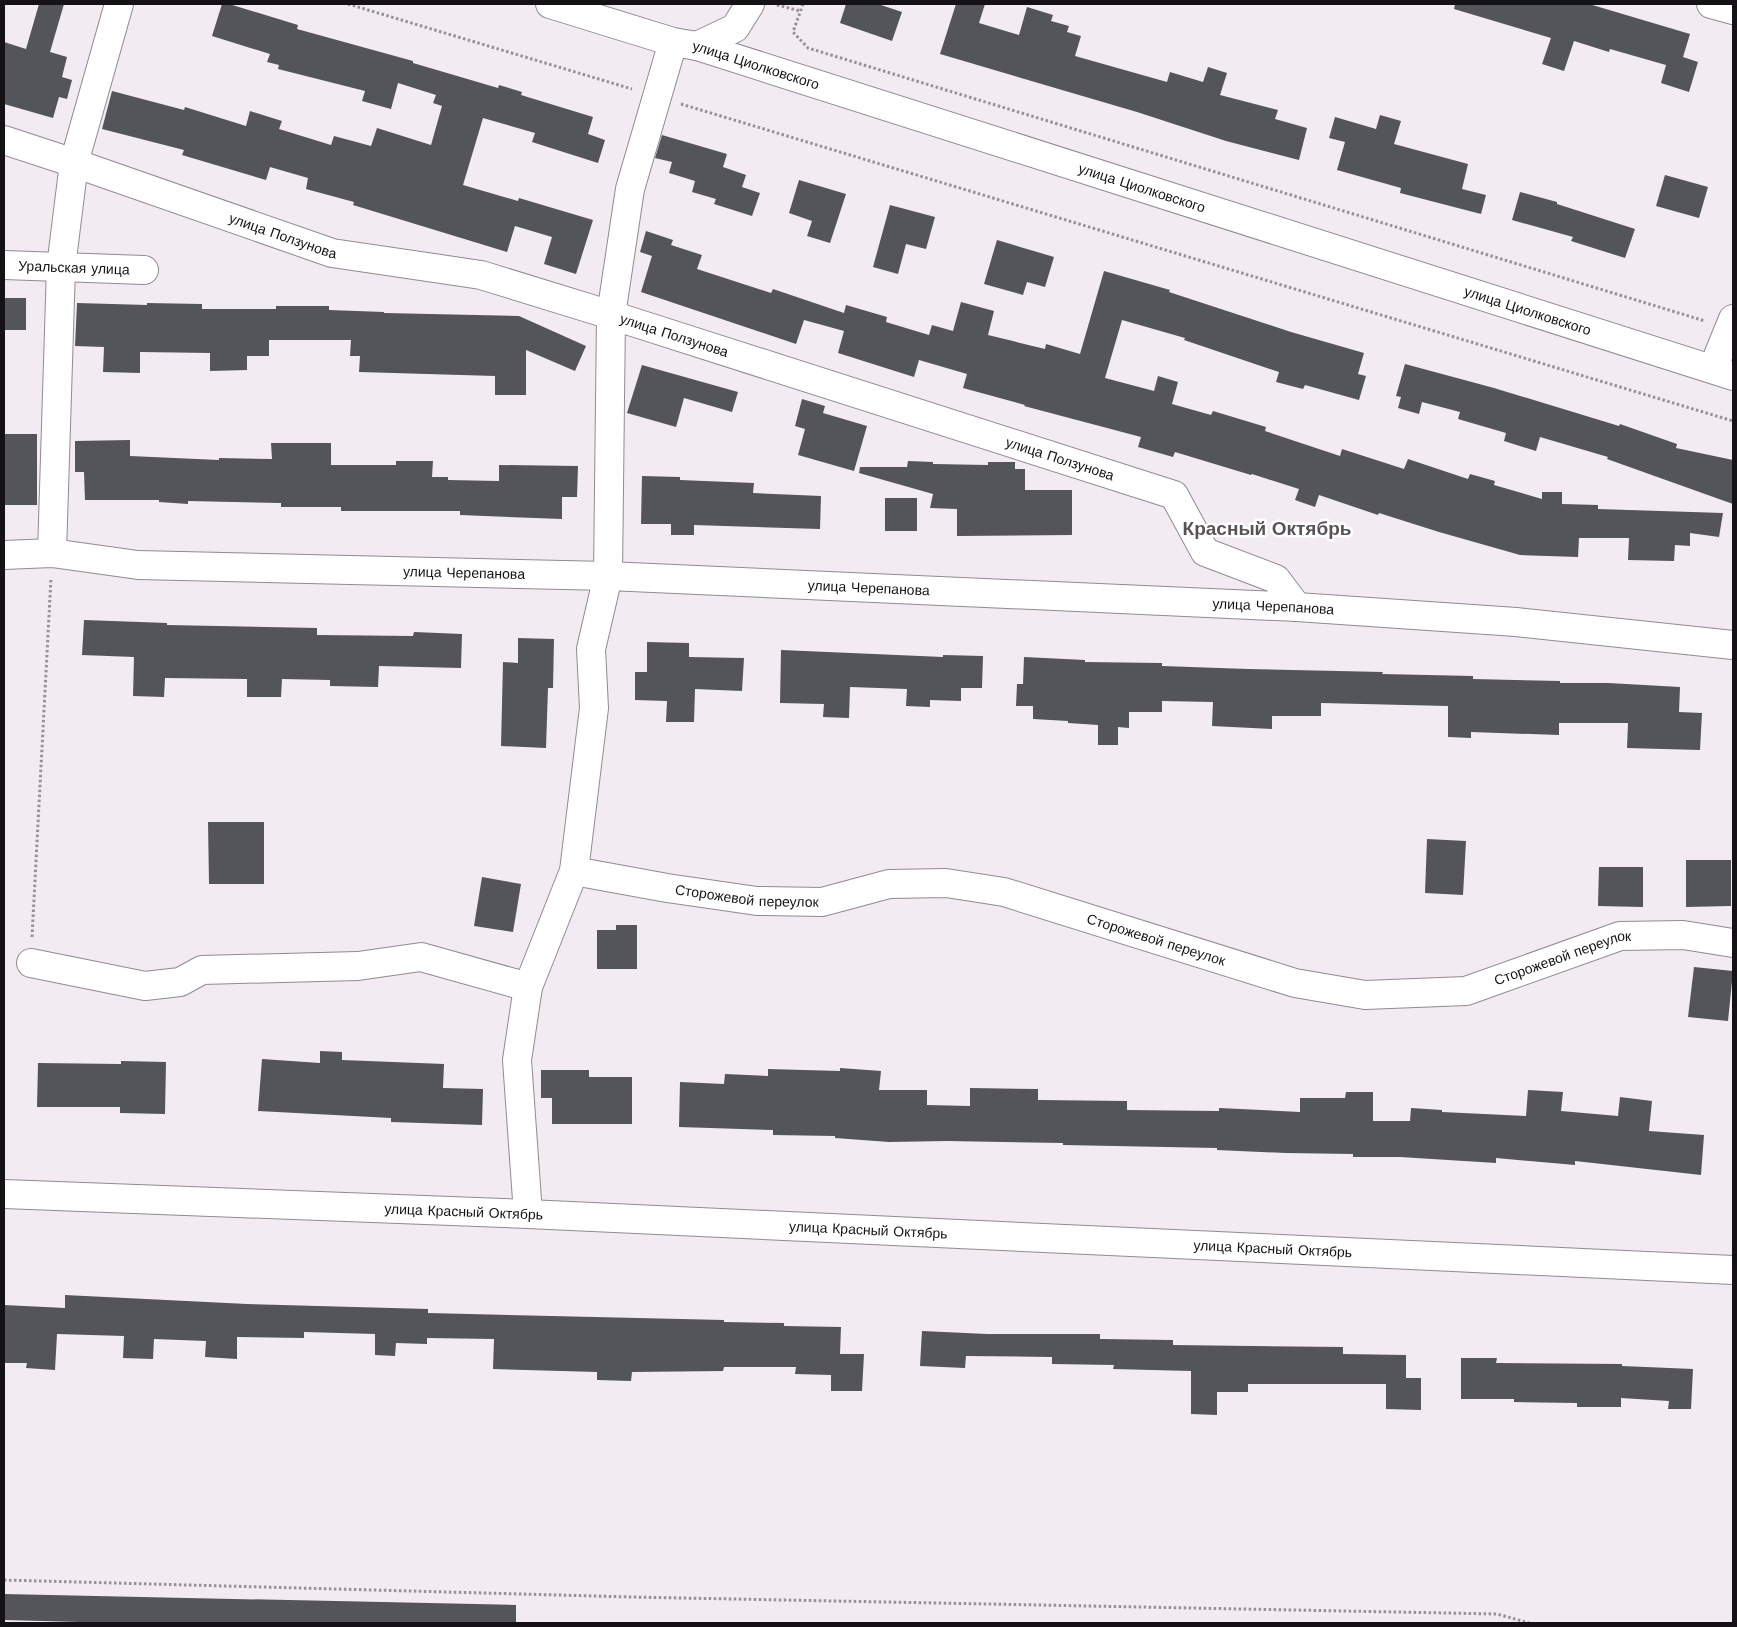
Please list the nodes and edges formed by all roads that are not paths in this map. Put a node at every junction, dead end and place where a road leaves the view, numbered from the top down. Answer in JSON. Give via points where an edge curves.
{"nodes":[{"id":1,"x":119,"y":4,"type":"edge"},
{"id":2,"x":750,"y":4,"type":"edge"},
{"id":3,"x":1711,"y":4,"type":"edge"},
{"id":4,"x":562,"y":5,"type":"edge"},
{"id":5,"x":1733,"y":10,"type":"edge"},
{"id":6,"x":685,"y":44,"type":"junction"},
{"id":7,"x":4,"y":140,"type":"edge"},
{"id":8,"x":74,"y":163,"type":"junction"},
{"id":9,"x":4,"y":265,"type":"edge"},
{"id":10,"x":61,"y":267,"type":"junction"},
{"id":11,"x":144,"y":270,"type":"dead end"},
{"id":12,"x":611,"y":315,"type":"junction"},
{"id":13,"x":1731,"y":323,"type":"edge"},
{"id":14,"x":1723,"y":372,"type":"edge"},
{"id":15,"x":52,"y":553,"type":"junction"},
{"id":16,"x":4,"y":555,"type":"edge"},
{"id":17,"x":608,"y":576,"type":"junction"},
{"id":18,"x":1297,"y":607,"type":"junction"},
{"id":19,"x":1733,"y":645,"type":"edge"},
{"id":20,"x":574,"y":871,"type":"junction"},
{"id":21,"x":1733,"y":943,"type":"edge"},
{"id":22,"x":31,"y":963,"type":"road end"},
{"id":23,"x":528,"y":987,"type":"junction"},
{"id":24,"x":4,"y":1194,"type":"edge"},
{"id":25,"x":528,"y":1214,"type":"junction"},
{"id":26,"x":1733,"y":1270,"type":"edge"}],
"edges":[{"from":1,"to":8,"type":"street"},
{"from":2,"to":6,"type":"street","via":[[735,28]]},
{"from":3,"to":5,"type":"street"},
{"from":4,"to":6,"type":"street","name":"улица Циолковского"},
{"from":6,"to":12,"type":"street","via":[[657,97],[630,188]]},
{"from":6,"to":14,"type":"street","name":"улица Циолковского"},
{"from":7,"to":8,"type":"street","name":"улица Ползунова"},
{"from":8,"to":10,"type":"street"},
{"from":8,"to":12,"type":"street","name":"улица Ползунова","via":[[332,253],[481,275]]},
{"from":9,"to":10,"type":"street","name":"Уральская улица"},
{"from":10,"to":11,"type":"street","name":"Уральская улица"},
{"from":10,"to":15,"type":"street"},
{"from":12,"to":17,"type":"street"},
{"from":12,"to":18,"type":"street","name":"улица Ползунова","via":[[1174,494],[1206,552],[1276,579]]},
{"from":13,"to":14,"type":"street"},
{"from":15,"to":16,"type":"street","name":"улица Черепанова"},
{"from":15,"to":17,"type":"street","name":"улица Черепанова","via":[[138,565]]},
{"from":17,"to":18,"type":"street","name":"улица Черепанова"},
{"from":17,"to":20,"type":"street","via":[[592,649],[594,708]]},
{"from":18,"to":19,"type":"street","name":"улица Черепанова","via":[[1516,622]]},
{"from":20,"to":21,"type":"street","name":"Сторожевой переулок","via":[[758,901],[822,902],[889,884],[946,883],[1004,892],[1295,982],[1365,995],[1466,991],[1620,936],[1683,935]]},
{"from":20,"to":23,"type":"street"},
{"from":22,"to":23,"type":"street","via":[[145,986],[180,982],[202,970],[358,966],[420,957]]},
{"from":23,"to":25,"type":"street","via":[[517,1060]]},
{"from":24,"to":25,"type":"street","name":"улица Красный Октябрь"},
{"from":25,"to":26,"type":"street","name":"улица Красный Октябрь"}]}
